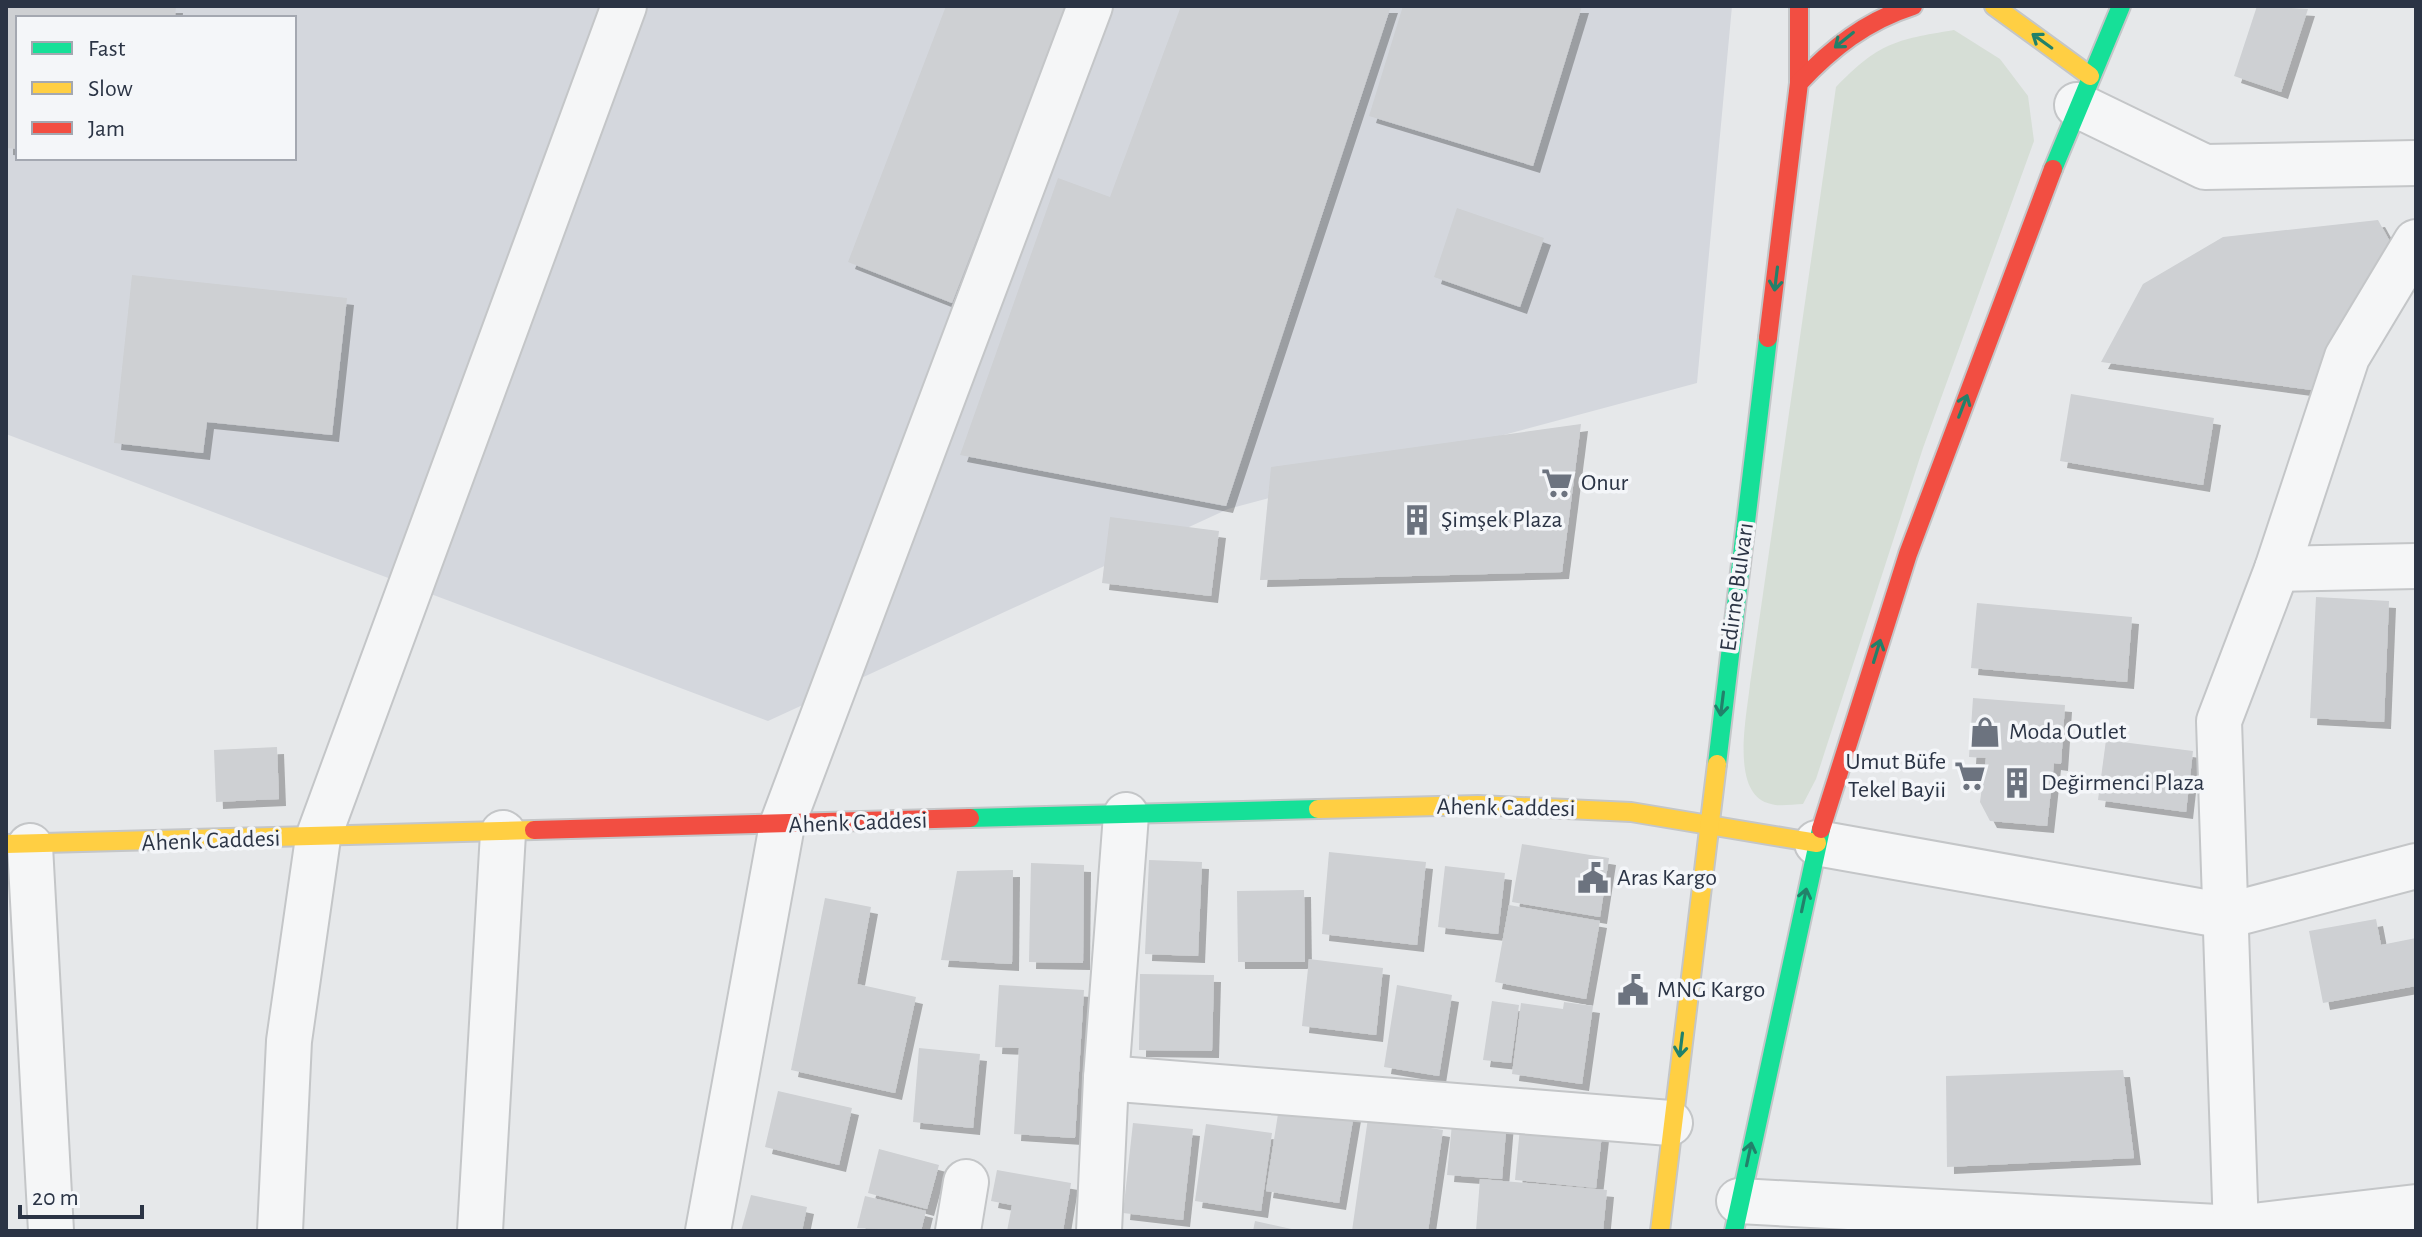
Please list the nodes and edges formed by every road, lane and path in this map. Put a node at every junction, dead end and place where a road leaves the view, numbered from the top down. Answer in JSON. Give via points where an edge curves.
{"nodes":[{"id":1,"x":624,"y":6,"type":"edge"},
{"id":2,"x":1090,"y":6,"type":"edge"},
{"id":3,"x":1799,"y":6,"type":"edge"},
{"id":4,"x":1913,"y":6,"type":"edge"},
{"id":5,"x":1994,"y":6,"type":"edge"},
{"id":6,"x":2121,"y":6,"type":"edge"},
{"id":7,"x":1799,"y":83,"type":"junction"},
{"id":8,"x":2083,"y":90,"type":"junction"},
{"id":9,"x":2416,"y":163,"type":"edge"},
{"id":10,"x":2416,"y":242,"type":"edge"},
{"id":11,"x":2416,"y":566,"type":"edge"},
{"id":12,"x":2277,"y":569,"type":"junction"},
{"id":13,"x":1126,"y":815,"type":"junction"},
{"id":14,"x":782,"y":825,"type":"junction"},
{"id":15,"x":1710,"y":825,"type":"junction"},
{"id":16,"x":503,"y":833,"type":"junction"},
{"id":17,"x":318,"y":838,"type":"junction"},
{"id":18,"x":1817,"y":843,"type":"junction"},
{"id":19,"x":18,"y":845,"type":"edge"},
{"id":20,"x":2416,"y":866,"type":"edge"},
{"id":21,"x":2226,"y":916,"type":"junction"},
{"id":22,"x":1106,"y":1078,"type":"junction"},
{"id":23,"x":1670,"y":1123,"type":"junction"},
{"id":24,"x":966,"y":1182,"type":"dead end"},
{"id":25,"x":2416,"y":1207,"type":"edge"},
{"id":26,"x":1737,"y":1216,"type":"edge"},
{"id":27,"x":2236,"y":1230,"type":"edge"},
{"id":28,"x":51,"y":1231,"type":"edge"},
{"id":29,"x":280,"y":1231,"type":"edge"},
{"id":30,"x":480,"y":1231,"type":"edge"},
{"id":31,"x":708,"y":1231,"type":"edge"},
{"id":32,"x":958,"y":1231,"type":"edge"},
{"id":33,"x":1099,"y":1231,"type":"edge"},
{"id":34,"x":1660,"y":1231,"type":"edge"}],
"edges":[{"from":1,"to":17,"type":"street"},
{"from":2,"to":14,"type":"street"},
{"from":3,"to":7,"type":"main road","name":"Edirne Bulvarı"},
{"from":4,"to":7,"type":"main road","one_way":true,"via":[[1847,36]]},
{"from":8,"to":5,"type":"main road","one_way":true},
{"from":6,"to":8,"type":"main road"},
{"from":7,"to":15,"type":"main road","name":"Edirne Bulvarı","one_way":true},
{"from":8,"to":9,"type":"street","via":[[2205,167]]},
{"from":18,"to":8,"type":"main road","one_way":true,"via":[[1908,554]]},
{"from":10,"to":12,"type":"street","via":[[2347,357]]},
{"from":11,"to":12,"type":"street"},
{"from":12,"to":21,"type":"street","via":[[2219,721]]},
{"from":13,"to":14,"type":"main road","name":"Ahenk Caddesi"},
{"from":13,"to":15,"type":"main road","name":"Ahenk Caddesi","via":[[1478,805],[1631,812]]},
{"from":13,"to":22,"type":"street"},
{"from":14,"to":16,"type":"main road","name":"Ahenk Caddesi"},
{"from":14,"to":31,"type":"street"},
{"from":15,"to":18,"type":"main road","name":"Ahenk Caddesi"},
{"from":15,"to":23,"type":"main road","name":"Edirne Bulvarı","one_way":true},
{"from":16,"to":17,"type":"main road","name":"Ahenk Caddesi"},
{"from":16,"to":30,"type":"street"},
{"from":17,"to":19,"type":"main road","name":"Ahenk Caddesi"},
{"from":17,"to":29,"type":"street","via":[[289,1041]]},
{"from":18,"to":21,"type":"street"},
{"from":26,"to":18,"type":"main road","one_way":true},
{"from":19,"to":28,"type":"street"},
{"from":20,"to":21,"type":"street"},
{"from":21,"to":27,"type":"street"},
{"from":22,"to":23,"type":"street"},
{"from":22,"to":33,"type":"street"},
{"from":23,"to":34,"type":"main road","name":"Edirne Bulvarı"},
{"from":24,"to":32,"type":"street"},
{"from":25,"to":27,"type":"street"},
{"from":26,"to":27,"type":"street"}]}
